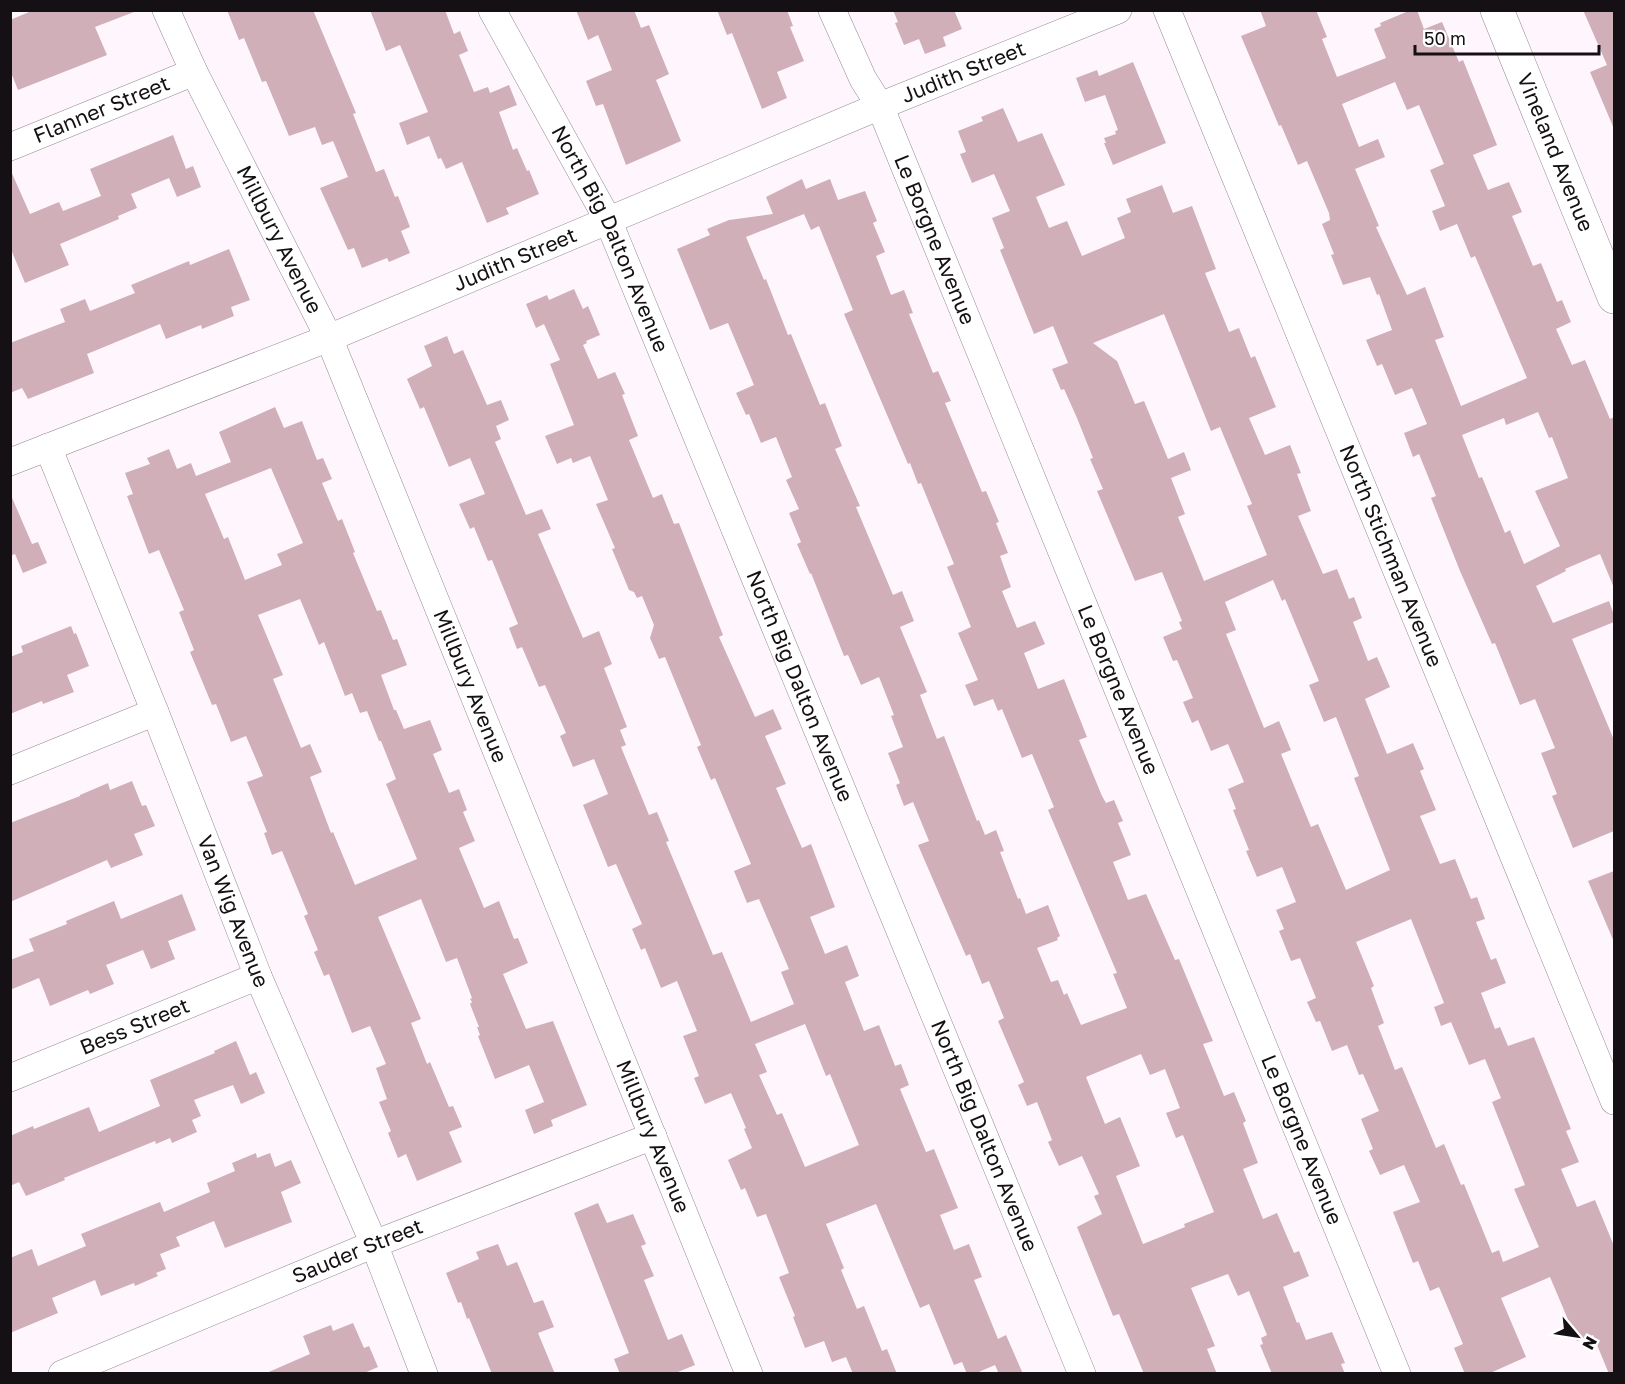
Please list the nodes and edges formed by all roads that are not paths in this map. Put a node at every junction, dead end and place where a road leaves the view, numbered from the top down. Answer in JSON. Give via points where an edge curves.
{"nodes":[{"id":1,"x":166,"y":10,"type":"edge"},
{"id":2,"x":492,"y":10,"type":"edge"},
{"id":3,"x":832,"y":10,"type":"edge"},
{"id":4,"x":1118,"y":10,"type":"edge"},
{"id":5,"x":1167,"y":10,"type":"edge"},
{"id":6,"x":1497,"y":10,"type":"edge"},
{"id":7,"x":194,"y":72,"type":"junction"},
{"id":8,"x":880,"y":106,"type":"junction"},
{"id":9,"x":10,"y":147,"type":"edge"},
{"id":10,"x":608,"y":220,"type":"junction"},
{"id":11,"x":1614,"y":297,"type":"edge"},
{"id":12,"x":329,"y":338,"type":"junction"},
{"id":13,"x":48,"y":447,"type":"junction"},
{"id":14,"x":10,"y":462,"type":"edge"},
{"id":15,"x":155,"y":712,"type":"junction"},
{"id":16,"x":10,"y":771,"type":"edge"},
{"id":17,"x":258,"y":976,"type":"junction"},
{"id":18,"x":10,"y":1078,"type":"edge"},
{"id":19,"x":1614,"y":1101,"type":"edge"},
{"id":20,"x":653,"y":1136,"type":"junction"},
{"id":21,"x":374,"y":1244,"type":"junction"},
{"id":22,"x":63,"y":1374,"type":"edge"},
{"id":23,"x":424,"y":1374,"type":"edge"},
{"id":24,"x":749,"y":1374,"type":"edge"},
{"id":25,"x":1082,"y":1374,"type":"edge"},
{"id":26,"x":1397,"y":1374,"type":"edge"}],
"edges":[{"from":1,"to":7,"type":"street","name":"Millbury Avenue"},
{"from":2,"to":10,"type":"street","name":"North Big Dalton Avenue"},
{"from":3,"to":8,"type":"street","name":"Le Borgne Avenue","via":[[863,79]]},
{"from":4,"to":8,"type":"street","name":"Judith Street"},
{"from":5,"to":19,"type":"street","name":"North Stichman Avenue"},
{"from":6,"to":11,"type":"street","name":"Vineland Avenue"},
{"from":7,"to":9,"type":"street","name":"Flanner Street"},
{"from":7,"to":12,"type":"street","name":"Millbury Avenue"},
{"from":8,"to":10,"type":"street","name":"Judith Street"},
{"from":8,"to":26,"type":"street","name":"Le Borgne Avenue"},
{"from":10,"to":12,"type":"street","name":"Judith Street"},
{"from":10,"to":25,"type":"street","name":"North Big Dalton Avenue"},
{"from":12,"to":13,"type":"street","name":"Judith Street"},
{"from":12,"to":20,"type":"street","name":"Millbury Avenue"},
{"from":13,"to":14,"type":"street","name":"Judith Street"},
{"from":13,"to":15,"type":"street","name":"Van Wig Avenue"},
{"from":15,"to":16,"type":"street"},
{"from":15,"to":17,"type":"street","name":"Van Wig Avenue"},
{"from":17,"to":18,"type":"street","name":"Bess Street"},
{"from":17,"to":21,"type":"street","name":"Van Wig Avenue"},
{"from":20,"to":21,"type":"street","name":"Sauder Street"},
{"from":20,"to":24,"type":"street","name":"Millbury Avenue"},
{"from":21,"to":22,"type":"street","name":"Sauder Street"},
{"from":21,"to":23,"type":"street","name":"Van Wig Avenue"}]}
